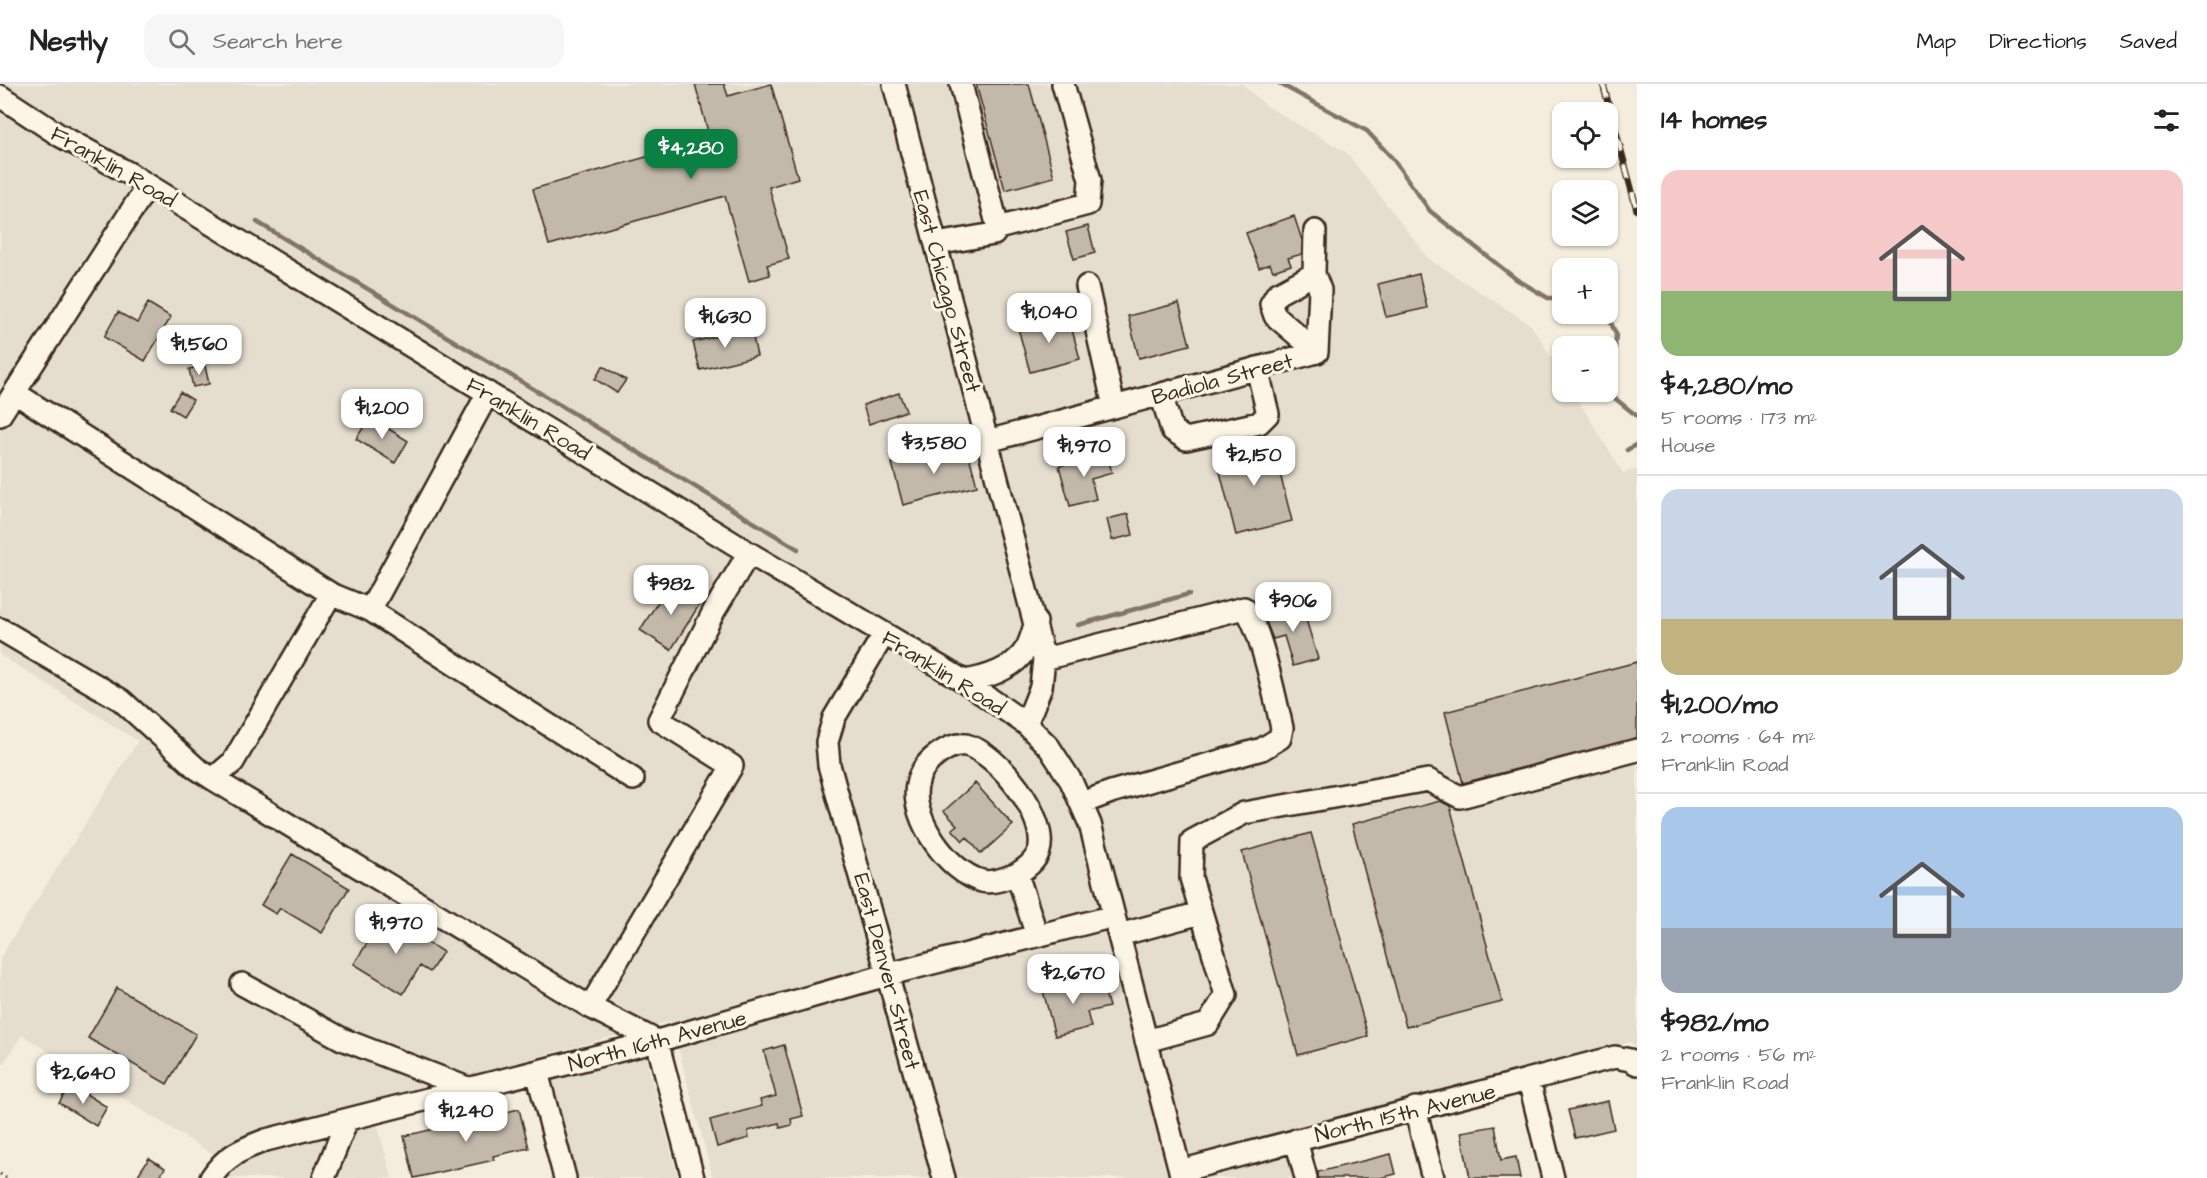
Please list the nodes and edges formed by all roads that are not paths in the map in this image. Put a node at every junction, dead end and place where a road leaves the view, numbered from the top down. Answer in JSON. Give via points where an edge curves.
{"nodes":[{"id":1,"x":894,"y":84,"type":"edge"},
{"id":2,"x":961,"y":84,"type":"edge"},
{"id":3,"x":1063,"y":84,"type":"edge"},
{"id":4,"x":0,"y":96,"type":"edge"},
{"id":5,"x":148,"y":185,"type":"junction"},
{"id":6,"x":998,"y":228,"type":"junction"},
{"id":7,"x":1315,"y":231,"type":"dead end"},
{"id":8,"x":936,"y":244,"type":"junction"},
{"id":9,"x":1314,"y":274,"type":"junction"},
{"id":10,"x":1087,"y":286,"type":"dead end"},
{"id":11,"x":1317,"y":352,"type":"junction"},
{"id":12,"x":1257,"y":368,"type":"junction"},
{"id":13,"x":15,"y":393,"type":"junction"},
{"id":14,"x":488,"y":393,"type":"junction"},
{"id":15,"x":1161,"y":394,"type":"junction"},
{"id":16,"x":1114,"y":407,"type":"junction"},
{"id":17,"x":0,"y":415,"type":"edge"},
{"id":18,"x":988,"y":441,"type":"junction"},
{"id":19,"x":750,"y":553,"type":"junction"},
{"id":20,"x":331,"y":594,"type":"junction"},
{"id":21,"x":370,"y":610,"type":"junction"},
{"id":22,"x":1036,"y":622,"type":"junction"},
{"id":23,"x":0,"y":629,"type":"edge"},
{"id":24,"x":884,"y":634,"type":"junction"},
{"id":25,"x":1044,"y":659,"type":"junction"},
{"id":26,"x":964,"y":681,"type":"junction"},
{"id":27,"x":1026,"y":724,"type":"junction"},
{"id":28,"x":1637,"y":750,"type":"edge"},
{"id":29,"x":213,"y":779,"type":"junction"},
{"id":30,"x":633,"y":779,"type":"dead end"},
{"id":31,"x":1082,"y":803,"type":"junction"},
{"id":32,"x":1017,"y":874,"type":"junction"},
{"id":33,"x":1202,"y":913,"type":"junction"},
{"id":34,"x":1116,"y":925,"type":"junction"},
{"id":35,"x":1037,"y":936,"type":"junction"},
{"id":36,"x":890,"y":974,"type":"junction"},
{"id":37,"x":242,"y":984,"type":"dead end"},
{"id":38,"x":591,"y":1007,"type":"junction"},
{"id":39,"x":657,"y":1041,"type":"junction"},
{"id":40,"x":1146,"y":1041,"type":"junction"},
{"id":41,"x":1633,"y":1062,"type":"edge"},
{"id":42,"x":537,"y":1072,"type":"junction"},
{"id":43,"x":1529,"y":1080,"type":"junction"},
{"id":44,"x":470,"y":1089,"type":"junction"},
{"id":45,"x":1415,"y":1108,"type":"junction"},
{"id":46,"x":347,"y":1120,"type":"junction"},
{"id":47,"x":1296,"y":1140,"type":"junction"},
{"id":48,"x":1181,"y":1174,"type":"edge"},
{"id":49,"x":211,"y":1178,"type":"edge"},
{"id":50,"x":324,"y":1178,"type":"edge"},
{"id":51,"x":565,"y":1178,"type":"edge"},
{"id":52,"x":693,"y":1178,"type":"edge"},
{"id":53,"x":944,"y":1178,"type":"edge"},
{"id":54,"x":1306,"y":1178,"type":"edge"},
{"id":55,"x":1433,"y":1178,"type":"edge"},
{"id":56,"x":1553,"y":1178,"type":"edge"}],
"edges":[{"from":1,"to":8,"type":"street","name":"East Chicago Street"},
{"from":2,"to":6,"type":"street"},
{"from":3,"to":6,"type":"street","via":[[1090,180],[1088,204]]},
{"from":4,"to":5,"type":"street","name":"Franklin Road","via":[[59,135]]},
{"from":5,"to":13,"type":"street"},
{"from":5,"to":14,"type":"street","name":"Franklin Road"},
{"from":6,"to":8,"type":"street","via":[[994,234]]},
{"from":7,"to":9,"type":"street"},
{"from":8,"to":18,"type":"street","name":"East Chicago Street"},
{"from":9,"to":11,"type":"street","via":[[1320,290]]},
{"from":9,"to":11,"type":"street","via":[[1277,294],[1271,303],[1275,316]]},
{"from":10,"to":16,"type":"street"},
{"from":11,"to":12,"type":"street","name":"Badiola Street"},
{"from":12,"to":15,"type":"street","name":"Badiola Street"},
{"from":12,"to":15,"type":"street","via":[[1268,414],[1259,423],[1186,440],[1172,430]]},
{"from":13,"to":17,"type":"street"},
{"from":13,"to":20,"type":"street"},
{"from":14,"to":19,"type":"street","name":"Franklin Road"},
{"from":14,"to":21,"type":"street"},
{"from":15,"to":16,"type":"street","name":"Badiola Street"},
{"from":16,"to":18,"type":"street","name":"Badiola Street"},
{"from":18,"to":22,"type":"street","name":"East Chicago Street"},
{"from":19,"to":24,"type":"street","name":"Franklin Road"},
{"from":19,"to":38,"type":"street","via":[[714,611],[659,720],[732,766]]},
{"from":20,"to":21,"type":"street"},
{"from":20,"to":29,"type":"street","via":[[233,762]]},
{"from":21,"to":30,"type":"street"},
{"from":22,"to":25,"type":"street","name":"East Chicago Street"},
{"from":22,"to":26,"type":"street","via":[[1026,649],[1018,657],[985,678]]},
{"from":23,"to":29,"type":"street","via":[[121,700],[195,768]]},
{"from":24,"to":26,"type":"street","name":"Franklin Road"},
{"from":24,"to":36,"type":"street","name":"East Denver Street","via":[[834,718],[827,742],[829,765]]},
{"from":25,"to":27,"type":"street","name":"East Chicago Street","via":[[1041,687]]},
{"from":25,"to":31,"type":"street","via":[[1244,608],[1258,639],[1282,728],[1280,738],[1272,744],[1244,755]]},
{"from":26,"to":27,"type":"street","name":"Franklin Road"},
{"from":27,"to":31,"type":"street","via":[[1049,747]]},
{"from":28,"to":33,"type":"street","via":[[1460,797],[1428,780],[1244,813],[1192,841],[1191,878]]},
{"from":29,"to":38,"type":"street"},
{"from":31,"to":34,"type":"street"},
{"from":32,"to":32,"type":"street","via":[[984,882],[969,877],[955,867],[936,843],[920,815],[916,800],[922,772],[930,760],[949,747],[964,744],[998,763],[1036,817],[1039,851],[1031,865]]},
{"from":32,"to":35,"type":"street"},
{"from":33,"to":34,"type":"street","name":"North 16th Avenue"},
{"from":33,"to":40,"type":"street","via":[[1226,995],[1208,1024]]},
{"from":34,"to":35,"type":"street","name":"North 16th Avenue"},
{"from":34,"to":40,"type":"street"},
{"from":35,"to":36,"type":"street","name":"North 16th Avenue"},
{"from":36,"to":39,"type":"street","name":"North 16th Avenue"},
{"from":36,"to":53,"type":"street","name":"East Denver Street"},
{"from":37,"to":44,"type":"street","via":[[342,1039]]},
{"from":38,"to":39,"type":"street"},
{"from":39,"to":42,"type":"street","name":"North 16th Avenue"},
{"from":39,"to":52,"type":"street"},
{"from":40,"to":48,"type":"street"},
{"from":41,"to":43,"type":"street","name":"North 15th Avenue","via":[[1616,1057]]},
{"from":42,"to":44,"type":"street","name":"North 16th Avenue"},
{"from":42,"to":51,"type":"street"},
{"from":43,"to":45,"type":"street","name":"North 15th Avenue"},
{"from":43,"to":56,"type":"street"},
{"from":44,"to":46,"type":"street","name":"North 16th Avenue"},
{"from":45,"to":47,"type":"street","name":"North 15th Avenue"},
{"from":45,"to":55,"type":"street"},
{"from":46,"to":49,"type":"street","name":"North 16th Avenue","via":[[234,1152]]},
{"from":46,"to":50,"type":"street"},
{"from":47,"to":48,"type":"street","name":"North 15th Avenue"},
{"from":47,"to":54,"type":"street"}]}
